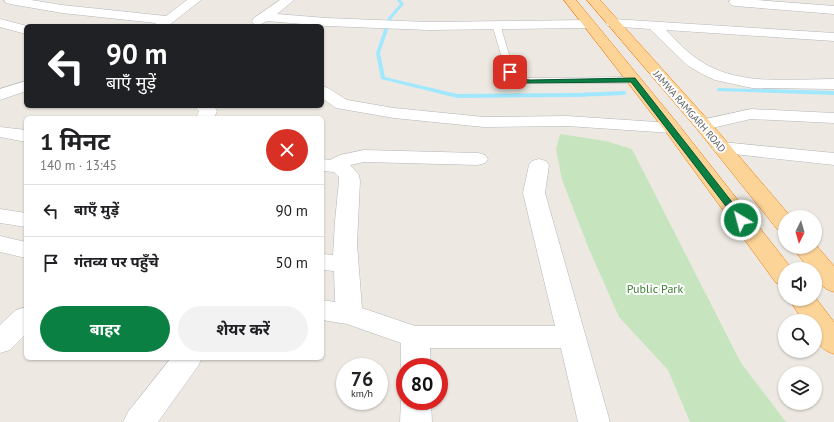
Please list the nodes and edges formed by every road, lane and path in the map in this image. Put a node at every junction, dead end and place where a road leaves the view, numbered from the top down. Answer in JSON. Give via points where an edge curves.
{"nodes":[{"id":1,"x":10,"y":0,"type":"edge"},
{"id":2,"x":195,"y":0,"type":"edge"},
{"id":3,"x":288,"y":0,"type":"edge"},
{"id":4,"x":570,"y":0,"type":"edge"},
{"id":5,"x":593,"y":0,"type":"edge"},
{"id":6,"x":735,"y":2,"type":"dead end"},
{"id":7,"x":833,"y":11,"type":"edge"},
{"id":8,"x":265,"y":18,"type":"junction"},
{"id":9,"x":332,"y":22,"type":"junction"},
{"id":10,"x":0,"y":23,"type":"edge"},
{"id":11,"x":165,"y":23,"type":"edge"},
{"id":12,"x":613,"y":23,"type":"junction"},
{"id":13,"x":257,"y":24,"type":"edge"},
{"id":14,"x":496,"y":24,"type":"junction"},
{"id":15,"x":588,"y":24,"type":"junction"},
{"id":16,"x":653,"y":25,"type":"junction"},
{"id":17,"x":24,"y":30,"type":"edge"},
{"id":18,"x":324,"y":31,"type":"edge"},
{"id":19,"x":0,"y":36,"type":"edge"},
{"id":20,"x":834,"y":37,"type":"edge"},
{"id":21,"x":635,"y":83,"type":"junction"},
{"id":22,"x":834,"y":84,"type":"edge"},
{"id":23,"x":24,"y":86,"type":"edge"},
{"id":24,"x":324,"y":92,"type":"edge"},
{"id":25,"x":0,"y":95,"type":"edge"},
{"id":26,"x":834,"y":118,"type":"edge"},
{"id":27,"x":703,"y":125,"type":"junction"},
{"id":28,"x":672,"y":128,"type":"junction"},
{"id":29,"x":0,"y":132,"type":"edge"},
{"id":30,"x":24,"y":136,"type":"edge"},
{"id":31,"x":722,"y":148,"type":"junction"},
{"id":32,"x":478,"y":159,"type":"dead end"},
{"id":33,"x":834,"y":159,"type":"edge"},
{"id":34,"x":539,"y":165,"type":"dead end"},
{"id":35,"x":328,"y":166,"type":"edge"},
{"id":36,"x":0,"y":216,"type":"edge"},
{"id":37,"x":778,"y":216,"type":"edge"},
{"id":38,"x":24,"y":220,"type":"edge"},
{"id":39,"x":0,"y":244,"type":"edge"},
{"id":40,"x":24,"y":250,"type":"edge"},
{"id":41,"x":810,"y":254,"type":"edge"},
{"id":42,"x":334,"y":263,"type":"edge"},
{"id":43,"x":778,"y":268,"type":"edge"},
{"id":44,"x":834,"y":282,"type":"edge"},
{"id":45,"x":807,"y":306,"type":"edge"},
{"id":46,"x":324,"y":310,"type":"edge"},
{"id":47,"x":350,"y":314,"type":"junction"},
{"id":48,"x":24,"y":319,"type":"edge"},
{"id":49,"x":415,"y":337,"type":"junction"},
{"id":50,"x":572,"y":337,"type":"junction"},
{"id":51,"x":0,"y":342,"type":"edge"},
{"id":52,"x":834,"y":344,"type":"edge"},
{"id":53,"x":416,"y":358,"type":"edge"},
{"id":54,"x":186,"y":360,"type":"edge"},
{"id":55,"x":416,"y":410,"type":"edge"},
{"id":56,"x":139,"y":422,"type":"edge"},
{"id":57,"x":416,"y":422,"type":"edge"},
{"id":58,"x":594,"y":422,"type":"edge"}],
"edges":[{"from":1,"to":11,"type":"street"},
{"from":2,"to":11,"type":"street"},
{"from":3,"to":8,"type":"street"},
{"from":4,"to":15,"type":"highway","name":"JAMWA RAMGARH ROAD"},
{"from":5,"to":12,"type":"highway","name":"JAMWA RAMGARH ROAD"},
{"from":6,"to":7,"type":"street"},
{"from":8,"to":9,"type":"street"},
{"from":8,"to":13,"type":"street"},
{"from":9,"to":14,"type":"street","via":[[447,26]]},
{"from":9,"to":18,"type":"street"},
{"from":10,"to":17,"type":"street"},
{"from":12,"to":16,"type":"street"},
{"from":12,"to":27,"type":"highway","name":"JAMWA RAMGARH ROAD"},
{"from":14,"to":15,"type":"street"},
{"from":14,"to":21,"type":"lane","via":[[510,72],[513,78],[519,81]]},
{"from":15,"to":21,"type":"highway","name":"JAMWA RAMGARH ROAD"},
{"from":16,"to":20,"type":"street"},
{"from":16,"to":22,"type":"street","via":[[688,58],[719,76],[740,81]]},
{"from":17,"to":19,"type":"street"},
{"from":21,"to":28,"type":"highway","name":"JAMWA RAMGARH ROAD"},
{"from":23,"to":25,"type":"street"},
{"from":24,"to":28,"type":"street","via":[[342,104],[394,113],[484,122],[567,121]]},
{"from":26,"to":27,"type":"street","via":[[751,114]]},
{"from":27,"to":31,"type":"highway","name":"JAMWA RAMGARH ROAD"},
{"from":28,"to":43,"type":"highway","name":"JAMWA RAMGARH ROAD"},
{"from":29,"to":30,"type":"street"},
{"from":31,"to":33,"type":"street"},
{"from":31,"to":37,"type":"highway","name":"JAMWA RAMGARH ROAD"},
{"from":32,"to":35,"type":"street","via":[[364,156]]},
{"from":34,"to":50,"type":"street","via":[[534,194]]},
{"from":35,"to":42,"type":"street","via":[[340,166],[349,175],[350,183],[346,220]]},
{"from":36,"to":38,"type":"street"},
{"from":39,"to":40,"type":"street"},
{"from":41,"to":44,"type":"highway"},
{"from":42,"to":47,"type":"street"},
{"from":45,"to":52,"type":"highway"},
{"from":46,"to":47,"type":"street"},
{"from":47,"to":49,"type":"street"},
{"from":48,"to":51,"type":"street"},
{"from":49,"to":50,"type":"street"},
{"from":49,"to":53,"type":"street"},
{"from":50,"to":58,"type":"street"},
{"from":54,"to":56,"type":"street"},
{"from":55,"to":57,"type":"street"}]}
